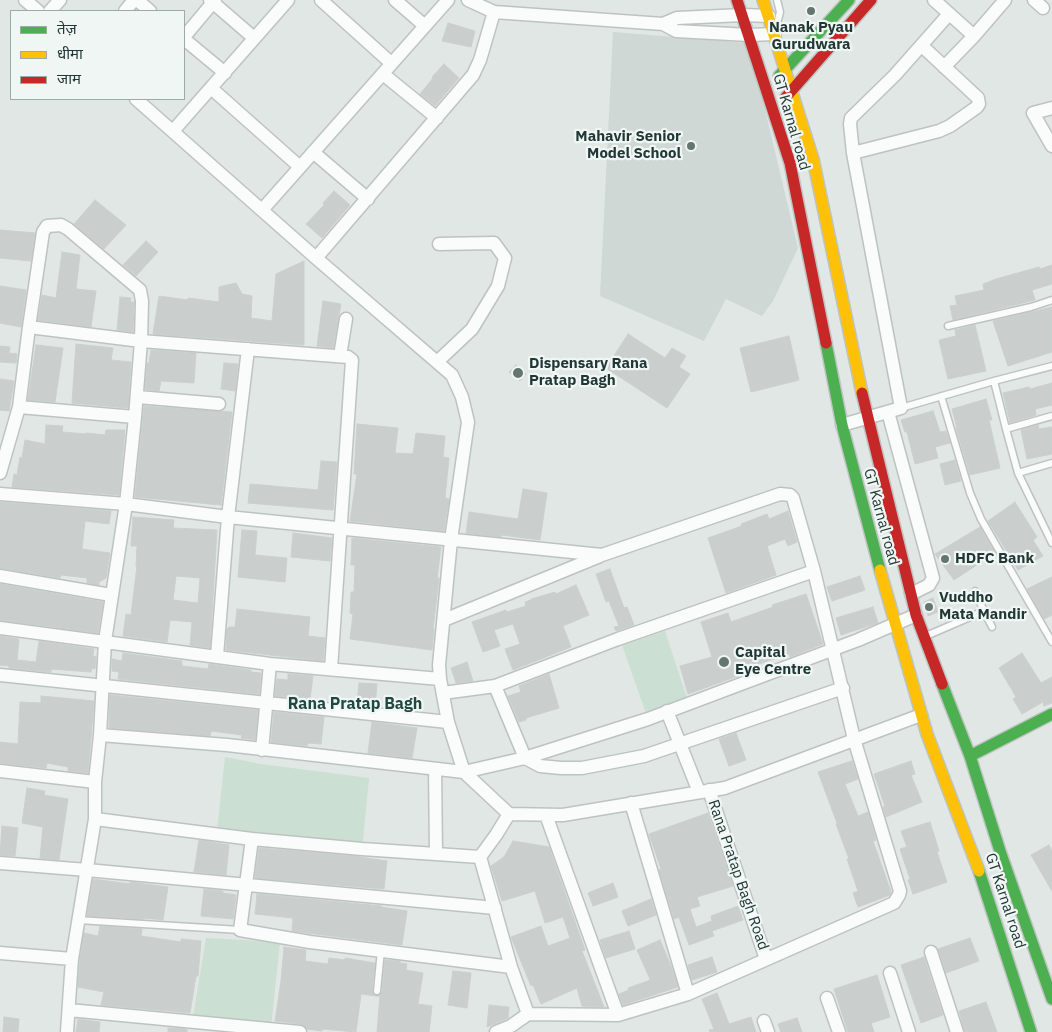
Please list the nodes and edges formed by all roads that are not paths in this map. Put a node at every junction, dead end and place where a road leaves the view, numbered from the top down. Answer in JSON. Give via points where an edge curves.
{"nodes":[{"id":1,"x":25,"y":0,"type":"edge"},
{"id":2,"x":60,"y":0,"type":"edge"},
{"id":3,"x":135,"y":0,"type":"edge"},
{"id":4,"x":288,"y":0,"type":"edge"},
{"id":5,"x":321,"y":0,"type":"edge"},
{"id":6,"x":395,"y":0,"type":"edge"},
{"id":7,"x":448,"y":0,"type":"edge"},
{"id":8,"x":468,"y":0,"type":"edge"},
{"id":9,"x":737,"y":0,"type":"edge"},
{"id":10,"x":763,"y":0,"type":"edge"},
{"id":11,"x":777,"y":0,"type":"edge"},
{"id":12,"x":849,"y":0,"type":"edge"},
{"id":13,"x":871,"y":0,"type":"edge"},
{"id":14,"x":934,"y":0,"type":"edge"},
{"id":15,"x":1005,"y":0,"type":"edge"},
{"id":16,"x":213,"y":1,"type":"edge"},
{"id":17,"x":37,"y":10,"type":"edge"},
{"id":18,"x":51,"y":10,"type":"edge"},
{"id":19,"x":126,"y":10,"type":"edge"},
{"id":20,"x":149,"y":10,"type":"edge"},
{"id":21,"x":494,"y":12,"type":"junction"},
{"id":22,"x":949,"y":14,"type":"junction"},
{"id":23,"x":743,"y":15,"type":"junction"},
{"id":24,"x":768,"y":16,"type":"junction"},
{"id":25,"x":663,"y":24,"type":"junction"},
{"id":26,"x":425,"y":26,"type":"junction"},
{"id":27,"x":775,"y":34,"type":"junction"},
{"id":28,"x":749,"y":35,"type":"junction"},
{"id":29,"x":974,"y":36,"type":"junction"},
{"id":30,"x":185,"y":37,"type":"edge"},
{"id":31,"x":254,"y":38,"type":"junction"},
{"id":32,"x":185,"y":39,"type":"edge"},
{"id":33,"x":922,"y":46,"type":"junction"},
{"id":34,"x":391,"y":63,"type":"junction"},
{"id":35,"x":817,"y":63,"type":"junction"},
{"id":36,"x":944,"y":67,"type":"junction"},
{"id":37,"x":785,"y":70,"type":"junction"},
{"id":38,"x":225,"y":73,"type":"junction"},
{"id":39,"x":383,"y":74,"type":"junction"},
{"id":40,"x":211,"y":88,"type":"junction"},
{"id":41,"x":766,"y":88,"type":"junction"},
{"id":42,"x":792,"y":92,"type":"junction"},
{"id":43,"x":137,"y":100,"type":"edge"},
{"id":44,"x":1052,"y":108,"type":"edge"},
{"id":45,"x":773,"y":110,"type":"junction"},
{"id":46,"x":437,"y":118,"type":"junction"},
{"id":47,"x":802,"y":124,"type":"junction"},
{"id":48,"x":173,"y":131,"type":"junction"},
{"id":49,"x":1052,"y":146,"type":"edge"},
{"id":50,"x":313,"y":152,"type":"junction"},
{"id":51,"x":853,"y":152,"type":"junction"},
{"id":52,"x":300,"y":168,"type":"junction"},
{"id":53,"x":368,"y":199,"type":"junction"},
{"id":54,"x":262,"y":210,"type":"junction"},
{"id":55,"x":439,"y":244,"type":"dead end"},
{"id":56,"x":316,"y":258,"type":"junction"},
{"id":57,"x":1052,"y":300,"type":"edge"},
{"id":58,"x":346,"y":319,"type":"dead end"},
{"id":59,"x":29,"y":326,"type":"junction"},
{"id":60,"x":948,"y":326,"type":"dead end"},
{"id":61,"x":142,"y":340,"type":"junction"},
{"id":62,"x":248,"y":349,"type":"junction"},
{"id":63,"x":340,"y":356,"type":"junction"},
{"id":64,"x":437,"y":362,"type":"junction"},
{"id":65,"x":1052,"y":366,"type":"edge"},
{"id":66,"x":994,"y":381,"type":"junction"},
{"id":67,"x":941,"y":396,"type":"junction"},
{"id":68,"x":138,"y":397,"type":"junction"},
{"id":69,"x":219,"y":404,"type":"dead end"},
{"id":70,"x":19,"y":407,"type":"junction"},
{"id":71,"x":901,"y":408,"type":"junction"},
{"id":72,"x":888,"y":412,"type":"junction"},
{"id":73,"x":1052,"y":416,"type":"edge"},
{"id":74,"x":135,"y":417,"type":"junction"},
{"id":75,"x":867,"y":418,"type":"junction"},
{"id":76,"x":842,"y":425,"type":"junction"},
{"id":77,"x":1006,"y":429,"type":"junction"},
{"id":78,"x":1052,"y":463,"type":"edge"},
{"id":79,"x":0,"y":473,"type":"edge"},
{"id":80,"x":1018,"y":473,"type":"junction"},
{"id":81,"x":0,"y":494,"type":"edge"},
{"id":82,"x":126,"y":504,"type":"junction"},
{"id":83,"x":228,"y":517,"type":"junction"},
{"id":84,"x":341,"y":529,"type":"junction"},
{"id":85,"x":451,"y":540,"type":"junction"},
{"id":86,"x":1052,"y":542,"type":"edge"},
{"id":87,"x":602,"y":555,"type":"junction"},
{"id":88,"x":814,"y":571,"type":"junction"},
{"id":89,"x":0,"y":576,"type":"edge"},
{"id":90,"x":975,"y":592,"type":"dead end"},
{"id":91,"x":911,"y":594,"type":"junction"},
{"id":92,"x":111,"y":595,"type":"junction"},
{"id":93,"x":984,"y":611,"type":"junction"},
{"id":94,"x":916,"y":615,"type":"junction"},
{"id":95,"x":444,"y":620,"type":"junction"},
{"id":96,"x":894,"y":624,"type":"junction"},
{"id":97,"x":0,"y":628,"type":"edge"},
{"id":98,"x":992,"y":628,"type":"dead end"},
{"id":99,"x":925,"y":637,"type":"junction"},
{"id":100,"x":105,"y":641,"type":"junction"},
{"id":101,"x":1052,"y":642,"type":"edge"},
{"id":102,"x":834,"y":649,"type":"junction"},
{"id":103,"x":217,"y":656,"type":"junction"},
{"id":104,"x":270,"y":664,"type":"junction"},
{"id":105,"x":331,"y":669,"type":"junction"},
{"id":106,"x":0,"y":675,"type":"edge"},
{"id":107,"x":440,"y":679,"type":"junction"},
{"id":108,"x":101,"y":686,"type":"junction"},
{"id":109,"x":495,"y":686,"type":"junction"},
{"id":110,"x":843,"y":688,"type":"junction"},
{"id":111,"x":443,"y":693,"type":"junction"},
{"id":112,"x":266,"y":704,"type":"junction"},
{"id":113,"x":667,"y":711,"type":"junction"},
{"id":114,"x":1052,"y":714,"type":"edge"},
{"id":115,"x":921,"y":715,"type":"junction"},
{"id":116,"x":448,"y":722,"type":"junction"},
{"id":117,"x":100,"y":735,"type":"junction"},
{"id":118,"x":854,"y":739,"type":"junction"},
{"id":119,"x":680,"y":744,"type":"junction"},
{"id":120,"x":262,"y":750,"type":"junction"},
{"id":121,"x":970,"y":756,"type":"junction"},
{"id":122,"x":525,"y":758,"type":"junction"},
{"id":123,"x":435,"y":769,"type":"junction"},
{"id":124,"x":0,"y":770,"type":"edge"},
{"id":125,"x":464,"y":772,"type":"junction"},
{"id":126,"x":95,"y":782,"type":"junction"},
{"id":127,"x":704,"y":791,"type":"junction"},
{"id":128,"x":631,"y":803,"type":"junction"},
{"id":129,"x":509,"y":814,"type":"junction"},
{"id":130,"x":546,"y":815,"type":"junction"},
{"id":131,"x":95,"y":819,"type":"junction"},
{"id":132,"x":252,"y":839,"type":"junction"},
{"id":133,"x":436,"y":853,"type":"junction"},
{"id":134,"x":480,"y":857,"type":"junction"},
{"id":135,"x":0,"y":864,"type":"edge"},
{"id":136,"x":87,"y":870,"type":"junction"},
{"id":137,"x":246,"y":885,"type":"junction"},
{"id":138,"x":495,"y":908,"type":"junction"},
{"id":139,"x":78,"y":920,"type":"junction"},
{"id":140,"x":240,"y":930,"type":"junction"},
{"id":141,"x":380,"y":950,"type":"junction"},
{"id":142,"x":0,"y":952,"type":"edge"},
{"id":143,"x":931,"y":952,"type":"dead end"},
{"id":144,"x":72,"y":959,"type":"junction"},
{"id":145,"x":766,"y":959,"type":"junction"},
{"id":146,"x":511,"y":967,"type":"junction"},
{"id":147,"x":890,"y":973,"type":"dead end"},
{"id":148,"x":377,"y":990,"type":"dead end"},
{"id":149,"x":688,"y":994,"type":"junction"},
{"id":150,"x":827,"y":998,"type":"dead end"},
{"id":151,"x":1052,"y":999,"type":"edge"},
{"id":152,"x":69,"y":1010,"type":"junction"},
{"id":153,"x":528,"y":1014,"type":"junction"},
{"id":154,"x":618,"y":1016,"type":"junction"},
{"id":155,"x":236,"y":1029,"type":"edge"},
{"id":156,"x":67,"y":1032,"type":"edge"},
{"id":157,"x":300,"y":1032,"type":"edge"},
{"id":158,"x":496,"y":1032,"type":"edge"},
{"id":159,"x":839,"y":1032,"type":"edge"},
{"id":160,"x":909,"y":1032,"type":"edge"},
{"id":161,"x":957,"y":1032,"type":"edge"},
{"id":162,"x":1031,"y":1032,"type":"edge"}],
"edges":[{"from":1,"to":17,"type":"street"},
{"from":2,"to":18,"type":"street"},
{"from":3,"to":19,"type":"street"},
{"from":3,"to":20,"type":"street"},
{"from":4,"to":31,"type":"street"},
{"from":5,"to":34,"type":"street"},
{"from":6,"to":26,"type":"street"},
{"from":7,"to":26,"type":"street"},
{"from":8,"to":21,"type":"street"},
{"from":9,"to":23,"type":"main road","name":"GT Karnal road"},
{"from":10,"to":24,"type":"main road","name":"GT Karnal road"},
{"from":11,"to":27,"type":"lane","via":[[780,12]]},
{"from":12,"to":37,"type":"main road"},
{"from":13,"to":35,"type":"main road"},
{"from":14,"to":22,"type":"street"},
{"from":15,"to":29,"type":"street"},
{"from":16,"to":30,"type":"street"},
{"from":16,"to":31,"type":"street"},
{"from":21,"to":25,"type":"street"},
{"from":21,"to":46,"type":"street","via":[[473,76]]},
{"from":22,"to":29,"type":"street"},
{"from":22,"to":33,"type":"street"},
{"from":23,"to":24,"type":"street"},
{"from":23,"to":25,"type":"street","via":[[677,18]]},
{"from":23,"to":28,"type":"main road","name":"GT Karnal road"},
{"from":24,"to":27,"type":"main road","name":"GT Karnal road"},
{"from":25,"to":28,"type":"street","via":[[676,31]]},
{"from":26,"to":34,"type":"street"},
{"from":27,"to":28,"type":"street"},
{"from":27,"to":37,"type":"main road","name":"GT Karnal road"},
{"from":28,"to":41,"type":"main road","name":"GT Karnal road"},
{"from":29,"to":36,"type":"street"},
{"from":31,"to":38,"type":"street"},
{"from":32,"to":38,"type":"street"},
{"from":33,"to":36,"type":"street"},
{"from":33,"to":51,"type":"street","via":[[851,118]]},
{"from":34,"to":39,"type":"street"},
{"from":35,"to":42,"type":"main road"},
{"from":35,"to":47,"type":"main road","via":[[806,94]]},
{"from":36,"to":51,"type":"street","via":[[978,98],[977,107],[939,131]]},
{"from":37,"to":41,"type":"main road"},
{"from":37,"to":42,"type":"main road","name":"GT Karnal road"},
{"from":38,"to":40,"type":"street"},
{"from":39,"to":46,"type":"street"},
{"from":39,"to":50,"type":"street"},
{"from":40,"to":48,"type":"street"},
{"from":40,"to":52,"type":"street"},
{"from":41,"to":45,"type":"main road","name":"GT Karnal road"},
{"from":42,"to":45,"type":"main road"},
{"from":42,"to":47,"type":"main road","name":"GT Karnal road"},
{"from":43,"to":48,"type":"street"},
{"from":44,"to":49,"type":"street","via":[[1033,113]]},
{"from":45,"to":76,"type":"main road","name":"GT Karnal road","via":[[790,163]]},
{"from":46,"to":53,"type":"street"},
{"from":47,"to":75,"type":"main road","name":"GT Karnal road","via":[[813,159]]},
{"from":48,"to":54,"type":"street"},
{"from":50,"to":52,"type":"street"},
{"from":50,"to":53,"type":"street"},
{"from":51,"to":71,"type":"street"},
{"from":52,"to":54,"type":"street"},
{"from":53,"to":56,"type":"street"},
{"from":54,"to":56,"type":"street"},
{"from":55,"to":64,"type":"street","via":[[494,243],[505,258],[498,286],[472,329]]},
{"from":56,"to":64,"type":"street"},
{"from":57,"to":60,"type":"lane"},
{"from":58,"to":63,"type":"street"},
{"from":59,"to":61,"type":"street"},
{"from":59,"to":61,"type":"street","via":[[43,232],[53,224],[68,229],[140,290]]},
{"from":59,"to":70,"type":"street"},
{"from":61,"to":62,"type":"street"},
{"from":61,"to":68,"type":"street"},
{"from":62,"to":63,"type":"street"},
{"from":62,"to":83,"type":"street"},
{"from":63,"to":84,"type":"street","via":[[353,362]]},
{"from":64,"to":85,"type":"street","via":[[452,375],[468,422]]},
{"from":65,"to":66,"type":"lane"},
{"from":66,"to":67,"type":"lane"},
{"from":66,"to":77,"type":"lane"},
{"from":67,"to":71,"type":"lane"},
{"from":67,"to":101,"type":"lane","via":[[981,519]]},
{"from":68,"to":69,"type":"street"},
{"from":68,"to":74,"type":"street"},
{"from":70,"to":74,"type":"street"},
{"from":70,"to":79,"type":"street"},
{"from":71,"to":72,"type":"street"},
{"from":72,"to":75,"type":"street"},
{"from":72,"to":91,"type":"street","via":[[933,578],[929,585]]},
{"from":73,"to":77,"type":"lane"},
{"from":74,"to":82,"type":"street"},
{"from":75,"to":76,"type":"street"},
{"from":75,"to":91,"type":"main road","name":"GT Karnal road"},
{"from":76,"to":96,"type":"main road","name":"GT Karnal road"},
{"from":77,"to":80,"type":"lane"},
{"from":78,"to":80,"type":"lane"},
{"from":80,"to":86,"type":"lane"},
{"from":81,"to":82,"type":"street"},
{"from":82,"to":83,"type":"street"},
{"from":82,"to":92,"type":"street"},
{"from":83,"to":84,"type":"street"},
{"from":83,"to":103,"type":"street"},
{"from":84,"to":85,"type":"street"},
{"from":84,"to":105,"type":"street"},
{"from":85,"to":87,"type":"street"},
{"from":85,"to":95,"type":"street"},
{"from":87,"to":88,"type":"street","via":[[785,494],[793,498]]},
{"from":87,"to":95,"type":"street"},
{"from":88,"to":102,"type":"street"},
{"from":88,"to":109,"type":"street","via":[[618,639]]},
{"from":89,"to":92,"type":"street"},
{"from":90,"to":93,"type":"lane"},
{"from":91,"to":94,"type":"main road","name":"GT Karnal road"},
{"from":92,"to":100,"type":"street"},
{"from":93,"to":98,"type":"lane"},
{"from":93,"to":99,"type":"lane"},
{"from":94,"to":96,"type":"street"},
{"from":94,"to":99,"type":"main road","name":"GT Karnal road"},
{"from":95,"to":107,"type":"street"},
{"from":96,"to":102,"type":"street"},
{"from":96,"to":115,"type":"main road","name":"GT Karnal road"},
{"from":97,"to":100,"type":"street"},
{"from":99,"to":121,"type":"main road","name":"GT Karnal road"},
{"from":100,"to":103,"type":"street"},
{"from":100,"to":108,"type":"street"},
{"from":102,"to":110,"type":"street"},
{"from":102,"to":113,"type":"street"},
{"from":103,"to":104,"type":"street"},
{"from":104,"to":105,"type":"street"},
{"from":104,"to":112,"type":"street"},
{"from":105,"to":107,"type":"street"},
{"from":106,"to":108,"type":"street"},
{"from":107,"to":111,"type":"street"},
{"from":108,"to":112,"type":"street"},
{"from":108,"to":117,"type":"street"},
{"from":109,"to":111,"type":"street"},
{"from":109,"to":122,"type":"street"},
{"from":110,"to":118,"type":"street"},
{"from":110,"to":119,"type":"street"},
{"from":111,"to":116,"type":"street"},
{"from":112,"to":116,"type":"street"},
{"from":112,"to":120,"type":"street"},
{"from":113,"to":119,"type":"street","name":"Rana Pratap Bagh Road"},
{"from":113,"to":122,"type":"street"},
{"from":114,"to":121,"type":"main road"},
{"from":115,"to":118,"type":"street"},
{"from":115,"to":162,"type":"main road","name":"GT Karnal road","via":[[976,860]]},
{"from":116,"to":125,"type":"street"},
{"from":117,"to":120,"type":"street"},
{"from":117,"to":126,"type":"street"},
{"from":118,"to":127,"type":"street","via":[[725,788]]},
{"from":118,"to":145,"type":"street","via":[[900,890],[898,900]]},
{"from":119,"to":122,"type":"street","via":[[644,756],[582,768],[550,768]]},
{"from":119,"to":127,"type":"street","name":"Rana Pratap Bagh Road"},
{"from":120,"to":123,"type":"street"},
{"from":121,"to":151,"type":"main road","name":"GT Karnal road"},
{"from":122,"to":125,"type":"street"},
{"from":123,"to":125,"type":"street"},
{"from":123,"to":133,"type":"street"},
{"from":124,"to":126,"type":"street"},
{"from":125,"to":129,"type":"street"},
{"from":126,"to":131,"type":"street"},
{"from":127,"to":128,"type":"street"},
{"from":127,"to":145,"type":"street","name":"Rana Pratap Bagh Road"},
{"from":128,"to":130,"type":"street"},
{"from":128,"to":149,"type":"street"},
{"from":129,"to":130,"type":"street"},
{"from":129,"to":134,"type":"street"},
{"from":130,"to":154,"type":"street"},
{"from":131,"to":132,"type":"street"},
{"from":131,"to":136,"type":"street"},
{"from":132,"to":133,"type":"street"},
{"from":132,"to":137,"type":"street"},
{"from":133,"to":134,"type":"street"},
{"from":134,"to":138,"type":"street"},
{"from":135,"to":136,"type":"street"},
{"from":136,"to":137,"type":"street"},
{"from":136,"to":139,"type":"street"},
{"from":137,"to":138,"type":"street"},
{"from":137,"to":140,"type":"street"},
{"from":138,"to":146,"type":"street"},
{"from":139,"to":140,"type":"lane"},
{"from":139,"to":144,"type":"street"},
{"from":140,"to":141,"type":"street"},
{"from":141,"to":146,"type":"street"},
{"from":141,"to":148,"type":"lane"},
{"from":142,"to":144,"type":"street"},
{"from":143,"to":161,"type":"street"},
{"from":144,"to":152,"type":"street"},
{"from":145,"to":149,"type":"street"},
{"from":146,"to":153,"type":"street"},
{"from":147,"to":160,"type":"street"},
{"from":149,"to":154,"type":"street"},
{"from":150,"to":159,"type":"street"},
{"from":152,"to":155,"type":"street"},
{"from":152,"to":156,"type":"street"},
{"from":153,"to":154,"type":"street"},
{"from":153,"to":158,"type":"street"},
{"from":155,"to":157,"type":"street"}]}
